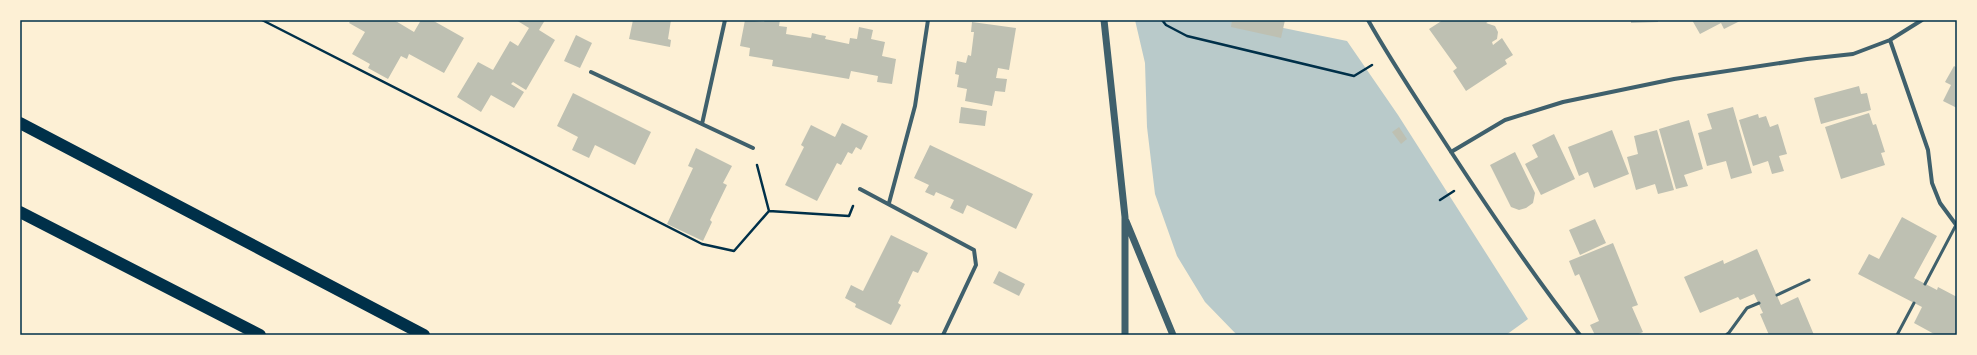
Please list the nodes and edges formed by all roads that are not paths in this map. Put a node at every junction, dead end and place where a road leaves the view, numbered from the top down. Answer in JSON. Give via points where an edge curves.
{"nodes":[{"id":1,"x":725,"y":20,"type":"edge"},
{"id":2,"x":928,"y":20,"type":"edge"},
{"id":3,"x":1104,"y":20,"type":"edge"},
{"id":4,"x":1368,"y":20,"type":"edge"},
{"id":5,"x":1922,"y":20,"type":"edge"},
{"id":6,"x":1890,"y":40,"type":"junction"},
{"id":7,"x":591,"y":72,"type":"dead end"},
{"id":8,"x":20,"y":123,"type":"edge"},
{"id":9,"x":702,"y":124,"type":"junction"},
{"id":10,"x":753,"y":148,"type":"road end"},
{"id":11,"x":1451,"y":152,"type":"junction"},
{"id":12,"x":860,"y":189,"type":"road end"},
{"id":13,"x":889,"y":203,"type":"junction"},
{"id":14,"x":20,"y":212,"type":"edge"},
{"id":15,"x":1125,"y":217,"type":"junction"},
{"id":16,"x":1956,"y":226,"type":"edge"},
{"id":17,"x":1809,"y":280,"type":"dead end"},
{"id":18,"x":1925,"y":284,"type":"dead end"},
{"id":19,"x":1777,"y":295,"type":"dead end"},
{"id":20,"x":1759,"y":303,"type":"dead end"},
{"id":21,"x":1914,"y":303,"type":"dead end"},
{"id":22,"x":260,"y":335,"type":"edge"},
{"id":23,"x":424,"y":335,"type":"edge"},
{"id":24,"x":943,"y":335,"type":"edge"},
{"id":25,"x":1125,"y":335,"type":"edge"},
{"id":26,"x":1173,"y":335,"type":"edge"},
{"id":27,"x":1580,"y":335,"type":"edge"},
{"id":28,"x":1728,"y":335,"type":"edge"},
{"id":29,"x":1897,"y":335,"type":"edge"}],
"edges":[{"from":1,"to":9,"type":"street"},
{"from":2,"to":13,"type":"street","via":[[915,106]]},
{"from":3,"to":15,"type":"street"},
{"from":4,"to":11,"type":"street"},
{"from":5,"to":6,"type":"street"},
{"from":6,"to":11,"type":"street","via":[[1853,54],[1674,79],[1563,102],[1505,120]]},
{"from":6,"to":16,"type":"street","via":[[1928,150],[1932,183],[1940,203]]},
{"from":7,"to":9,"type":"street"},
{"from":8,"to":23,"type":"highway"},
{"from":9,"to":10,"type":"street"},
{"from":11,"to":27,"type":"street","via":[[1551,299]]},
{"from":12,"to":13,"type":"street"},
{"from":13,"to":24,"type":"street","via":[[974,250],[976,265]]},
{"from":14,"to":22,"type":"highway"},
{"from":15,"to":25,"type":"street"},
{"from":15,"to":26,"type":"street"},
{"from":16,"to":18,"type":"lane"},
{"from":17,"to":19,"type":"lane"},
{"from":20,"to":28,"type":"lane","via":[[1747,308]]},
{"from":21,"to":29,"type":"lane"}]}
